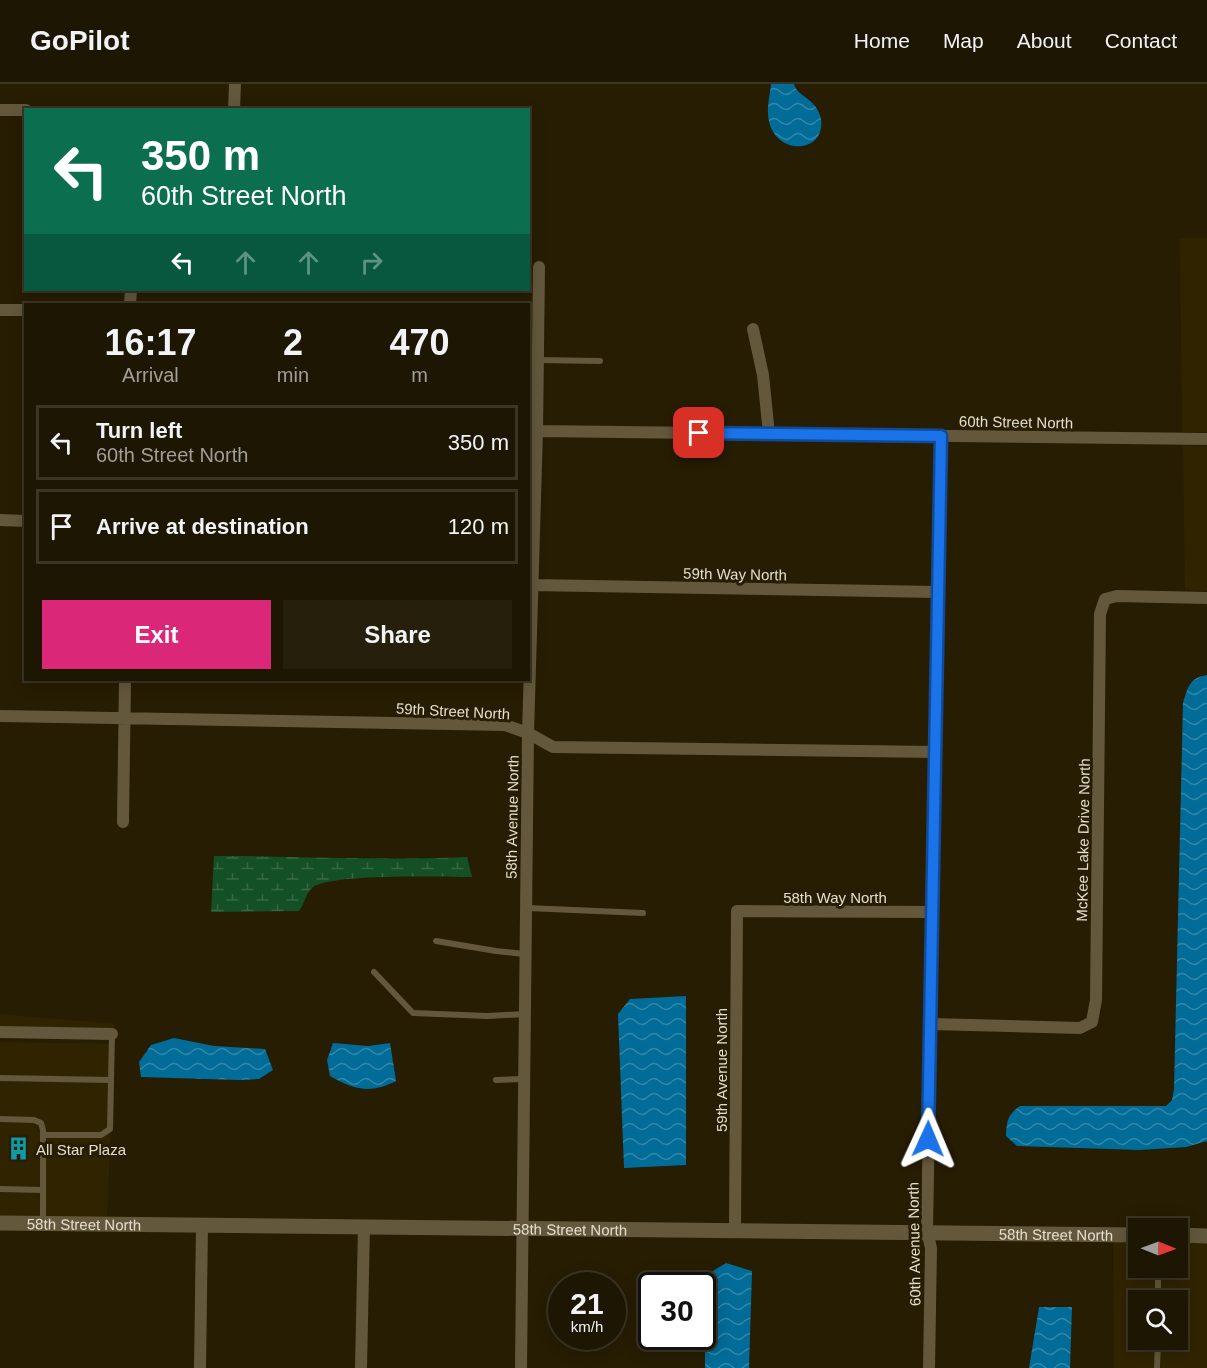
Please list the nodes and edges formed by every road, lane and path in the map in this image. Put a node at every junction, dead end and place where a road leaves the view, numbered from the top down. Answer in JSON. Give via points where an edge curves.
{"nodes":[{"id":1,"x":235,"y":84,"type":"edge"},
{"id":2,"x":234,"y":108,"type":"edge"},
{"id":3,"x":0,"y":110,"type":"edge"},
{"id":4,"x":24,"y":110,"type":"edge"},
{"id":5,"x":538,"y":267,"type":"dead end"},
{"id":6,"x":0,"y":310,"type":"edge"},
{"id":7,"x":24,"y":310,"type":"edge"},
{"id":8,"x":533,"y":324,"type":"edge"},
{"id":9,"x":753,"y":329,"type":"dead end"},
{"id":10,"x":537,"y":360,"type":"junction"},
{"id":11,"x":600,"y":361,"type":"dead end"},
{"id":12,"x":532,"y":431,"type":"edge"},
{"id":13,"x":769,"y":434,"type":"junction"},
{"id":14,"x":941,"y":436,"type":"junction"},
{"id":15,"x":1207,"y":439,"type":"edge"},
{"id":16,"x":0,"y":520,"type":"edge"},
{"id":17,"x":24,"y":521,"type":"edge"},
{"id":18,"x":531,"y":536,"type":"edge"},
{"id":19,"x":532,"y":585,"type":"junction"},
{"id":20,"x":938,"y":592,"type":"junction"},
{"id":21,"x":1207,"y":598,"type":"edge"},
{"id":22,"x":530,"y":659,"type":"edge"},
{"id":23,"x":125,"y":681,"type":"edge"},
{"id":24,"x":529,"y":681,"type":"edge"},
{"id":25,"x":0,"y":716,"type":"edge"},
{"id":26,"x":124,"y":718,"type":"junction"},
{"id":27,"x":528,"y":733,"type":"junction"},
{"id":28,"x":936,"y":752,"type":"junction"},
{"id":29,"x":123,"y":822,"type":"dead end"},
{"id":30,"x":526,"y":908,"type":"junction"},
{"id":31,"x":737,"y":911,"type":"joint"},
{"id":32,"x":933,"y":912,"type":"junction"},
{"id":33,"x":643,"y":913,"type":"dead end"},
{"id":34,"x":436,"y":941,"type":"dead end"},
{"id":35,"x":526,"y":954,"type":"junction"},
{"id":36,"x":374,"y":972,"type":"dead end"},
{"id":37,"x":525,"y":1014,"type":"junction"},
{"id":38,"x":931,"y":1023,"type":"junction"},
{"id":39,"x":0,"y":1032,"type":"edge"},
{"id":40,"x":112,"y":1034,"type":"joint"},
{"id":41,"x":0,"y":1078,"type":"edge"},
{"id":42,"x":525,"y":1079,"type":"junction"},
{"id":43,"x":111,"y":1080,"type":"junction"},
{"id":44,"x":496,"y":1080,"type":"dead end"},
{"id":45,"x":0,"y":1119,"type":"edge"},
{"id":46,"x":43,"y":1135,"type":"junction"},
{"id":47,"x":0,"y":1189,"type":"edge"},
{"id":48,"x":43,"y":1190,"type":"junction"},
{"id":49,"x":0,"y":1223,"type":"edge"},
{"id":50,"x":43,"y":1224,"type":"junction"},
{"id":51,"x":202,"y":1226,"type":"junction"},
{"id":52,"x":364,"y":1227,"type":"junction"},
{"id":53,"x":523,"y":1228,"type":"junction"},
{"id":54,"x":735,"y":1230,"type":"junction"},
{"id":55,"x":927,"y":1231,"type":"junction"},
{"id":56,"x":1128,"y":1234,"type":"edge"},
{"id":57,"x":1188,"y":1235,"type":"edge"},
{"id":58,"x":1207,"y":1236,"type":"edge"},
{"id":59,"x":1158,"y":1350,"type":"edge"},
{"id":60,"x":200,"y":1368,"type":"edge"},
{"id":61,"x":362,"y":1368,"type":"edge"},
{"id":62,"x":521,"y":1368,"type":"edge"},
{"id":63,"x":929,"y":1368,"type":"edge"},
{"id":64,"x":1157,"y":1368,"type":"edge"}],
"edges":[{"from":1,"to":2,"type":"street"},
{"from":3,"to":4,"type":"street"},
{"from":5,"to":8,"type":"street","name":"58th Avenue North"},
{"from":6,"to":7,"type":"street"},
{"from":8,"to":10,"type":"street","name":"58th Avenue North"},
{"from":9,"to":13,"type":"street"},
{"from":10,"to":11,"type":"lane"},
{"from":10,"to":12,"type":"street","name":"58th Avenue North"},
{"from":12,"to":13,"type":"street","name":"60th Street North"},
{"from":12,"to":18,"type":"street","name":"58th Avenue North"},
{"from":13,"to":14,"type":"street","name":"60th Street North"},
{"from":14,"to":15,"type":"street","name":"60th Street North"},
{"from":14,"to":20,"type":"street","name":"60th Avenue North"},
{"from":16,"to":17,"type":"street"},
{"from":18,"to":19,"type":"street","name":"58th Avenue North"},
{"from":19,"to":20,"type":"street","name":"59th Way North"},
{"from":19,"to":22,"type":"street","name":"58th Avenue North"},
{"from":20,"to":28,"type":"street","name":"60th Avenue North"},
{"from":21,"to":38,"type":"street","name":"McKee Lake Drive North","via":[[1117,596],[1105,599],[1100,614],[1096,1000],[1092,1022],[1080,1028]]},
{"from":23,"to":26,"type":"street"},
{"from":24,"to":27,"type":"street","name":"58th Avenue North"},
{"from":25,"to":26,"type":"street","name":"59th Street North"},
{"from":26,"to":27,"type":"street","name":"59th Street North","via":[[505,725]]},
{"from":26,"to":29,"type":"street"},
{"from":27,"to":28,"type":"street","name":"59th Street North","via":[[553,747]]},
{"from":27,"to":30,"type":"street","name":"58th Avenue North"},
{"from":28,"to":32,"type":"street","name":"60th Avenue North"},
{"from":30,"to":33,"type":"lane"},
{"from":30,"to":35,"type":"street","name":"58th Avenue North"},
{"from":31,"to":32,"type":"street","name":"58th Way North"},
{"from":31,"to":54,"type":"street","name":"59th Avenue North"},
{"from":32,"to":38,"type":"street","name":"60th Avenue North"},
{"from":34,"to":35,"type":"lane"},
{"from":35,"to":37,"type":"street","name":"58th Avenue North"},
{"from":36,"to":37,"type":"lane","via":[[413,1013]]},
{"from":37,"to":42,"type":"street","name":"58th Avenue North"},
{"from":38,"to":55,"type":"street","name":"60th Avenue North"},
{"from":39,"to":40,"type":"street"},
{"from":40,"to":43,"type":"lane"},
{"from":41,"to":43,"type":"lane"},
{"from":42,"to":44,"type":"lane"},
{"from":42,"to":53,"type":"street","name":"58th Avenue North"},
{"from":43,"to":46,"type":"lane","via":[[110,1129],[101,1135]]},
{"from":45,"to":46,"type":"lane","via":[[34,1120],[41,1123]]},
{"from":46,"to":48,"type":"lane"},
{"from":47,"to":48,"type":"lane"},
{"from":48,"to":50,"type":"lane"},
{"from":49,"to":50,"type":"street","name":"58th Street North"},
{"from":50,"to":51,"type":"street","name":"58th Street North"},
{"from":51,"to":52,"type":"street","name":"58th Street North"},
{"from":51,"to":60,"type":"street"},
{"from":52,"to":53,"type":"street","name":"58th Street North"},
{"from":52,"to":61,"type":"street"},
{"from":53,"to":54,"type":"street","name":"58th Street North"},
{"from":53,"to":62,"type":"street","name":"58th Avenue North"},
{"from":54,"to":55,"type":"street","name":"58th Street North"},
{"from":55,"to":56,"type":"street","name":"58th Street North"},
{"from":55,"to":63,"type":"street","name":"60th Avenue North","via":[[931,1248]]},
{"from":57,"to":58,"type":"street"},
{"from":59,"to":64,"type":"lane"}]}
